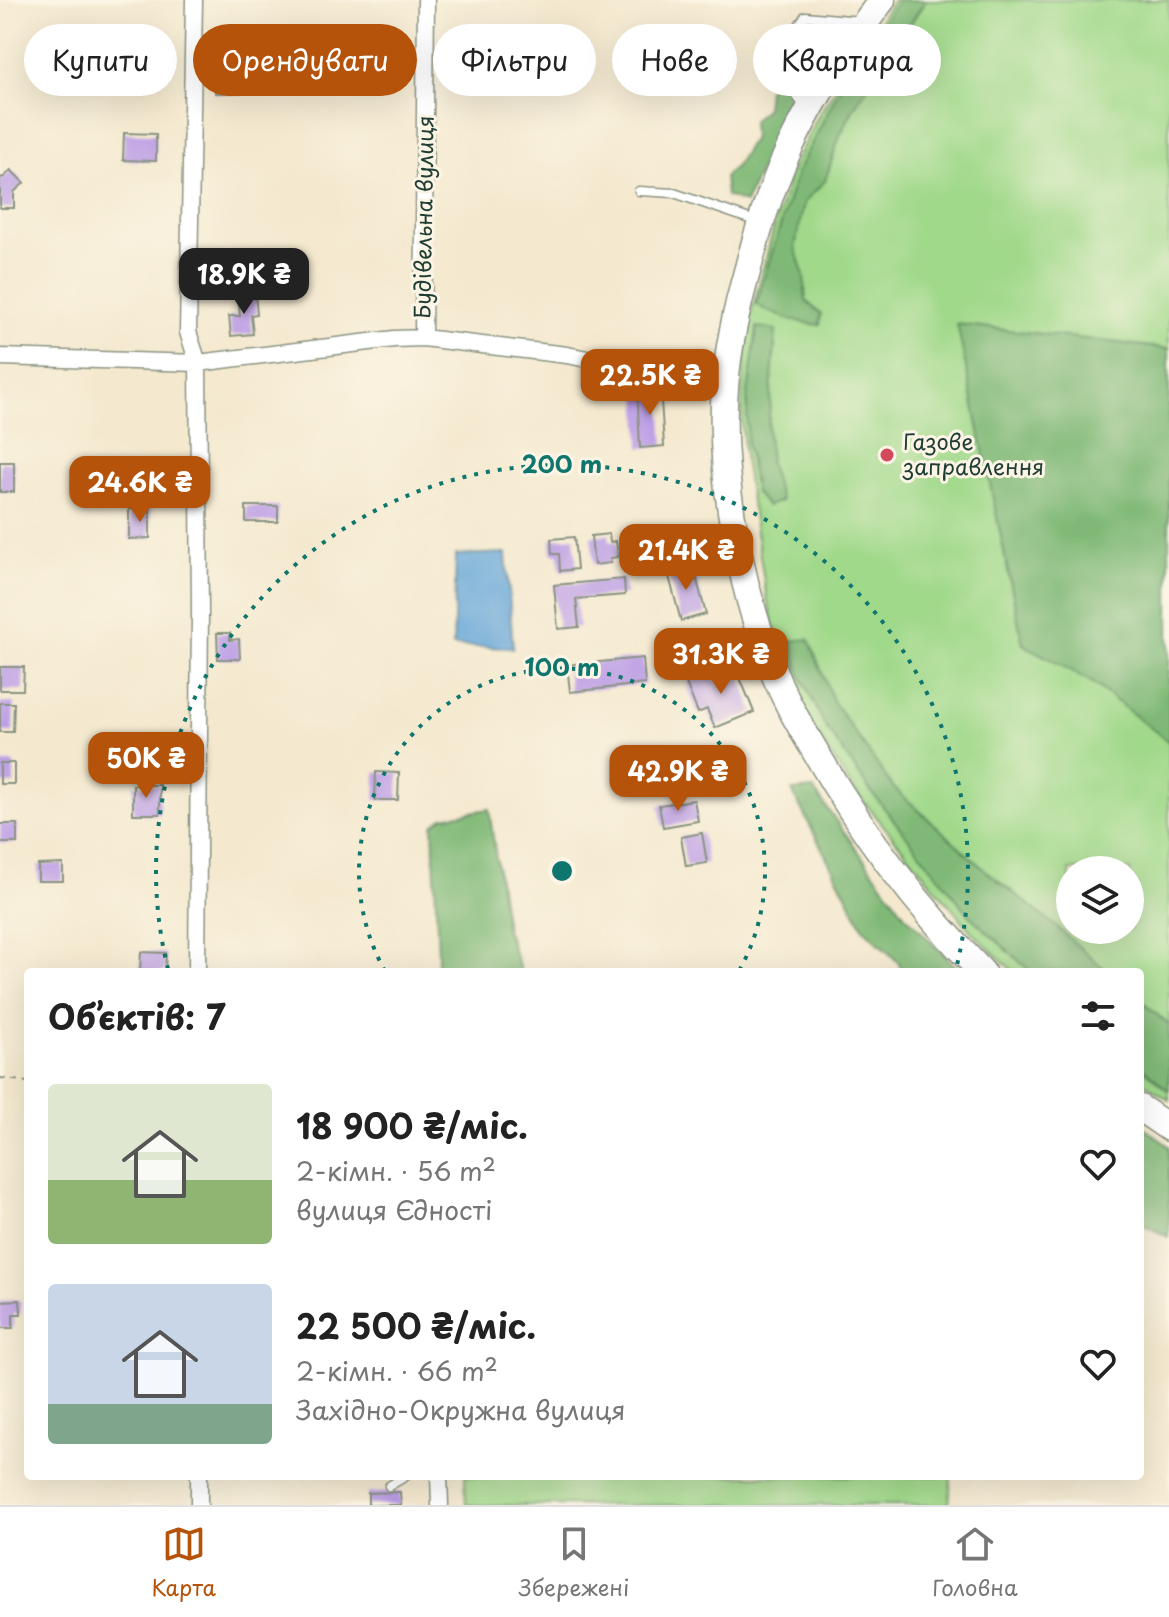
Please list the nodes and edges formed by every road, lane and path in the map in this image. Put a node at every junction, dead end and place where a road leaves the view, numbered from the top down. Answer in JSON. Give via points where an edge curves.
{"nodes":[{"id":1,"x":194,"y":0,"type":"edge"},
{"id":2,"x":426,"y":0,"type":"edge"},
{"id":3,"x":882,"y":0,"type":"edge"},
{"id":4,"x":866,"y":21,"type":"junction"},
{"id":5,"x":808,"y":111,"type":"junction"},
{"id":6,"x":639,"y":191,"type":"dead end"},
{"id":7,"x":760,"y":223,"type":"junction"},
{"id":8,"x":423,"y":338,"type":"junction"},
{"id":9,"x":0,"y":357,"type":"edge"},
{"id":10,"x":198,"y":363,"type":"junction"},
{"id":11,"x":725,"y":386,"type":"junction"},
{"id":12,"x":197,"y":968,"type":"edge"},
{"id":13,"x":978,"y":968,"type":"edge"},
{"id":14,"x":0,"y":1078,"type":"edge"},
{"id":15,"x":24,"y":1081,"type":"edge"},
{"id":16,"x":1144,"y":1111,"type":"edge"},
{"id":17,"x":1169,"y":1128,"type":"edge"},
{"id":18,"x":199,"y":1480,"type":"edge"},
{"id":19,"x":399,"y":1480,"type":"edge"},
{"id":20,"x":439,"y":1480,"type":"edge"},
{"id":21,"x":389,"y":1486,"type":"dead end"},
{"id":22,"x":199,"y":1505,"type":"edge"},
{"id":23,"x":440,"y":1505,"type":"edge"}],
"edges":[{"from":1,"to":10,"type":"street","via":[[188,332]]},
{"from":2,"to":8,"type":"street","name":"Будівельна вулиця"},
{"from":3,"to":4,"type":"main road"},
{"from":4,"to":5,"type":"main road"},
{"from":4,"to":5,"type":"lane","via":[[805,16],[773,64]]},
{"from":5,"to":7,"type":"main road"},
{"from":6,"to":7,"type":"lane","via":[[674,193]]},
{"from":7,"to":11,"type":"main road","via":[[734,319]]},
{"from":8,"to":10,"type":"street"},
{"from":8,"to":11,"type":"street","via":[[567,355]]},
{"from":9,"to":10,"type":"street"},
{"from":10,"to":12,"type":"street"},
{"from":11,"to":13,"type":"main road","via":[[727,474],[737,539],[751,609],[772,668],[840,795],[920,903]]},
{"from":14,"to":15,"type":"path"},
{"from":16,"to":17,"type":"main road"},
{"from":18,"to":22,"type":"street"},
{"from":19,"to":21,"type":"lane"},
{"from":20,"to":23,"type":"street"}]}
